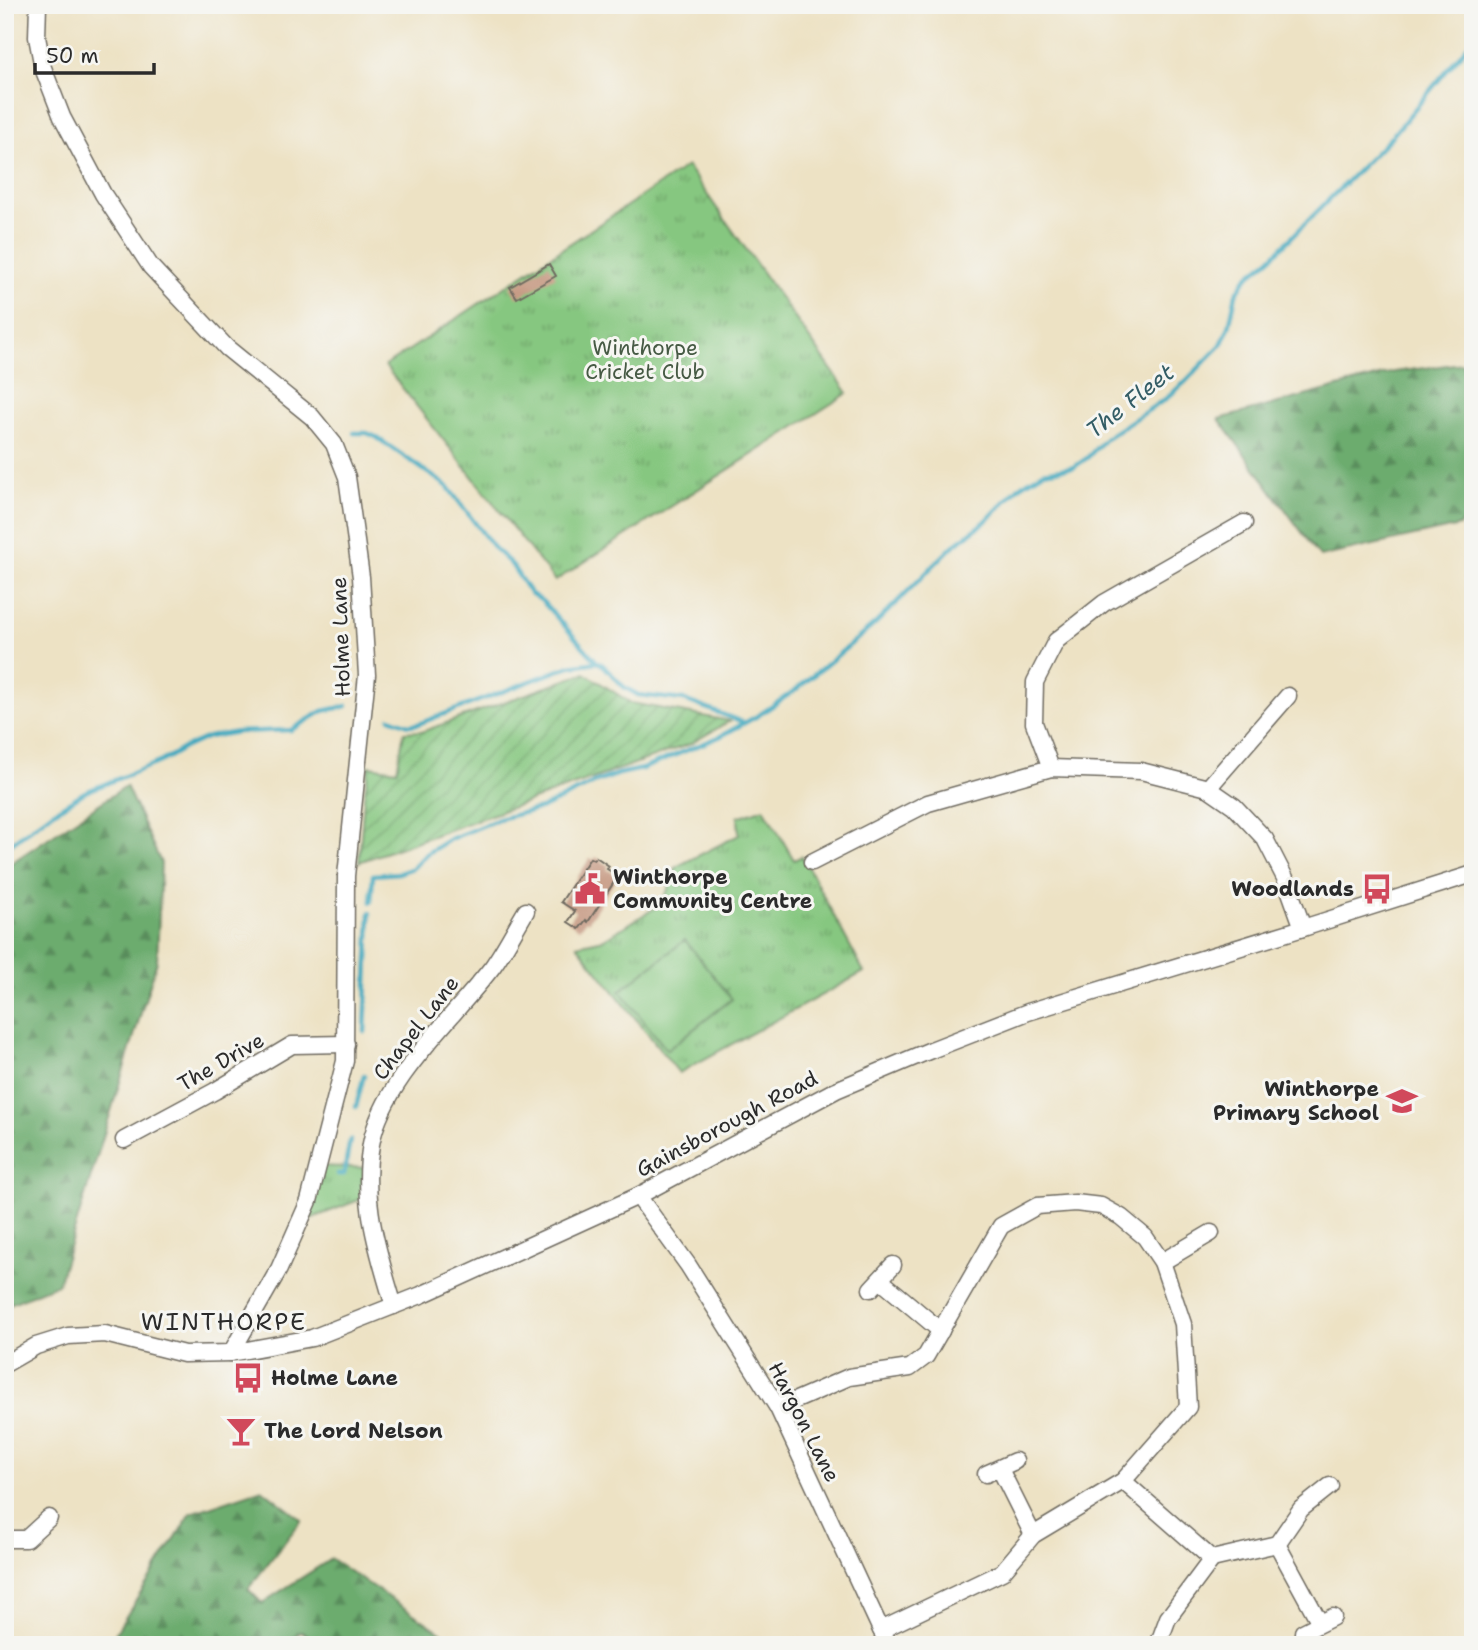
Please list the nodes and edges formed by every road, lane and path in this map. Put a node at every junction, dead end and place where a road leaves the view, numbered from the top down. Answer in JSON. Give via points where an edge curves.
{"nodes":[{"id":1,"x":38,"y":5,"type":"edge"},
{"id":2,"x":1244,"y":523,"type":"dead end"},
{"id":3,"x":1288,"y":696,"type":"dead end"},
{"id":4,"x":1051,"y":768,"type":"junction"},
{"id":5,"x":1208,"y":788,"type":"junction"},
{"id":6,"x":811,"y":862,"type":"dead end"},
{"id":7,"x":1473,"y":874,"type":"edge"},
{"id":8,"x":526,"y":911,"type":"dead end"},
{"id":9,"x":1303,"y":928,"type":"junction"},
{"id":10,"x":346,"y":1044,"type":"junction"},
{"id":11,"x":124,"y":1140,"type":"dead end"},
{"id":12,"x":638,"y":1196,"type":"junction"},
{"id":13,"x":1211,"y":1233,"type":"dead end"},
{"id":14,"x":1162,"y":1262,"type":"junction"},
{"id":15,"x":893,"y":1265,"type":"dead end"},
{"id":16,"x":394,"y":1306,"type":"junction"},
{"id":17,"x":941,"y":1331,"type":"junction"},
{"id":18,"x":231,"y":1353,"type":"junction"},
{"id":19,"x":5,"y":1364,"type":"edge"},
{"id":20,"x":778,"y":1408,"type":"junction"},
{"id":21,"x":1015,"y":1461,"type":"dead end"},
{"id":22,"x":1123,"y":1481,"type":"junction"},
{"id":23,"x":1330,"y":1486,"type":"dead end"},
{"id":24,"x":49,"y":1518,"type":"dead end"},
{"id":25,"x":1033,"y":1535,"type":"junction"},
{"id":26,"x":5,"y":1539,"type":"edge"},
{"id":27,"x":1277,"y":1544,"type":"junction"},
{"id":28,"x":1212,"y":1559,"type":"junction"},
{"id":29,"x":1303,"y":1632,"type":"dead end"},
{"id":30,"x":884,"y":1637,"type":"edge"},
{"id":31,"x":1158,"y":1645,"type":"edge"}],
"edges":[{"from":1,"to":10,"type":"street","name":"Holme Lane","via":[[37,37],[43,68],[62,117],[151,267],[227,348],[312,417],[334,444],[347,477],[361,577],[367,675],[346,876]]},
{"from":2,"to":4,"type":"street","via":[[1104,603],[1056,641],[1035,682],[1034,723]]},
{"from":3,"to":5,"type":"street"},
{"from":4,"to":5,"type":"street","via":[[1141,771]]},
{"from":4,"to":6,"type":"street","via":[[928,803]]},
{"from":5,"to":9,"type":"street","via":[[1234,806],[1265,839]]},
{"from":7,"to":9,"type":"street","name":"Gainsborough Road"},
{"from":8,"to":16,"type":"street","name":"Chapel Lane","via":[[494,964],[404,1074],[376,1125],[369,1168],[372,1227]]},
{"from":9,"to":12,"type":"street","name":"Gainsborough Road","via":[[1028,1012],[931,1050],[836,1090]]},
{"from":10,"to":11,"type":"street","name":"The Drive","via":[[292,1045]]},
{"from":10,"to":18,"type":"street","name":"Holme Lane","via":[[309,1201],[279,1269]]},
{"from":12,"to":16,"type":"street","name":"Gainsborough Road"},
{"from":12,"to":20,"type":"street","name":"Hargon Lane","via":[[688,1265]]},
{"from":13,"to":14,"type":"street"},
{"from":14,"to":17,"type":"street","via":[[1145,1237],[1101,1206],[1037,1206],[1001,1226]]},
{"from":14,"to":22,"type":"street","via":[[1183,1324],[1188,1407]]},
{"from":15,"to":17,"type":"street","via":[[875,1285]]},
{"from":16,"to":18,"type":"street","name":"Gainsborough Road","via":[[312,1338]]},
{"from":17,"to":20,"type":"street","via":[[926,1356],[910,1368],[849,1377]]},
{"from":18,"to":19,"type":"street","name":"Gainsborough Road","via":[[184,1354],[105,1334],[68,1336],[36,1346]]},
{"from":20,"to":30,"type":"street","name":"Hargon Lane"},
{"from":21,"to":25,"type":"street","via":[[993,1472]]},
{"from":22,"to":25,"type":"street"},
{"from":22,"to":28,"type":"street"},
{"from":23,"to":27,"type":"street","via":[[1301,1509]]},
{"from":24,"to":26,"type":"street","via":[[26,1539]]},
{"from":25,"to":30,"type":"street","via":[[1002,1572]]},
{"from":27,"to":28,"type":"street"},
{"from":27,"to":29,"type":"street","via":[[1326,1620]]},
{"from":28,"to":31,"type":"street","via":[[1168,1618]]}]}
